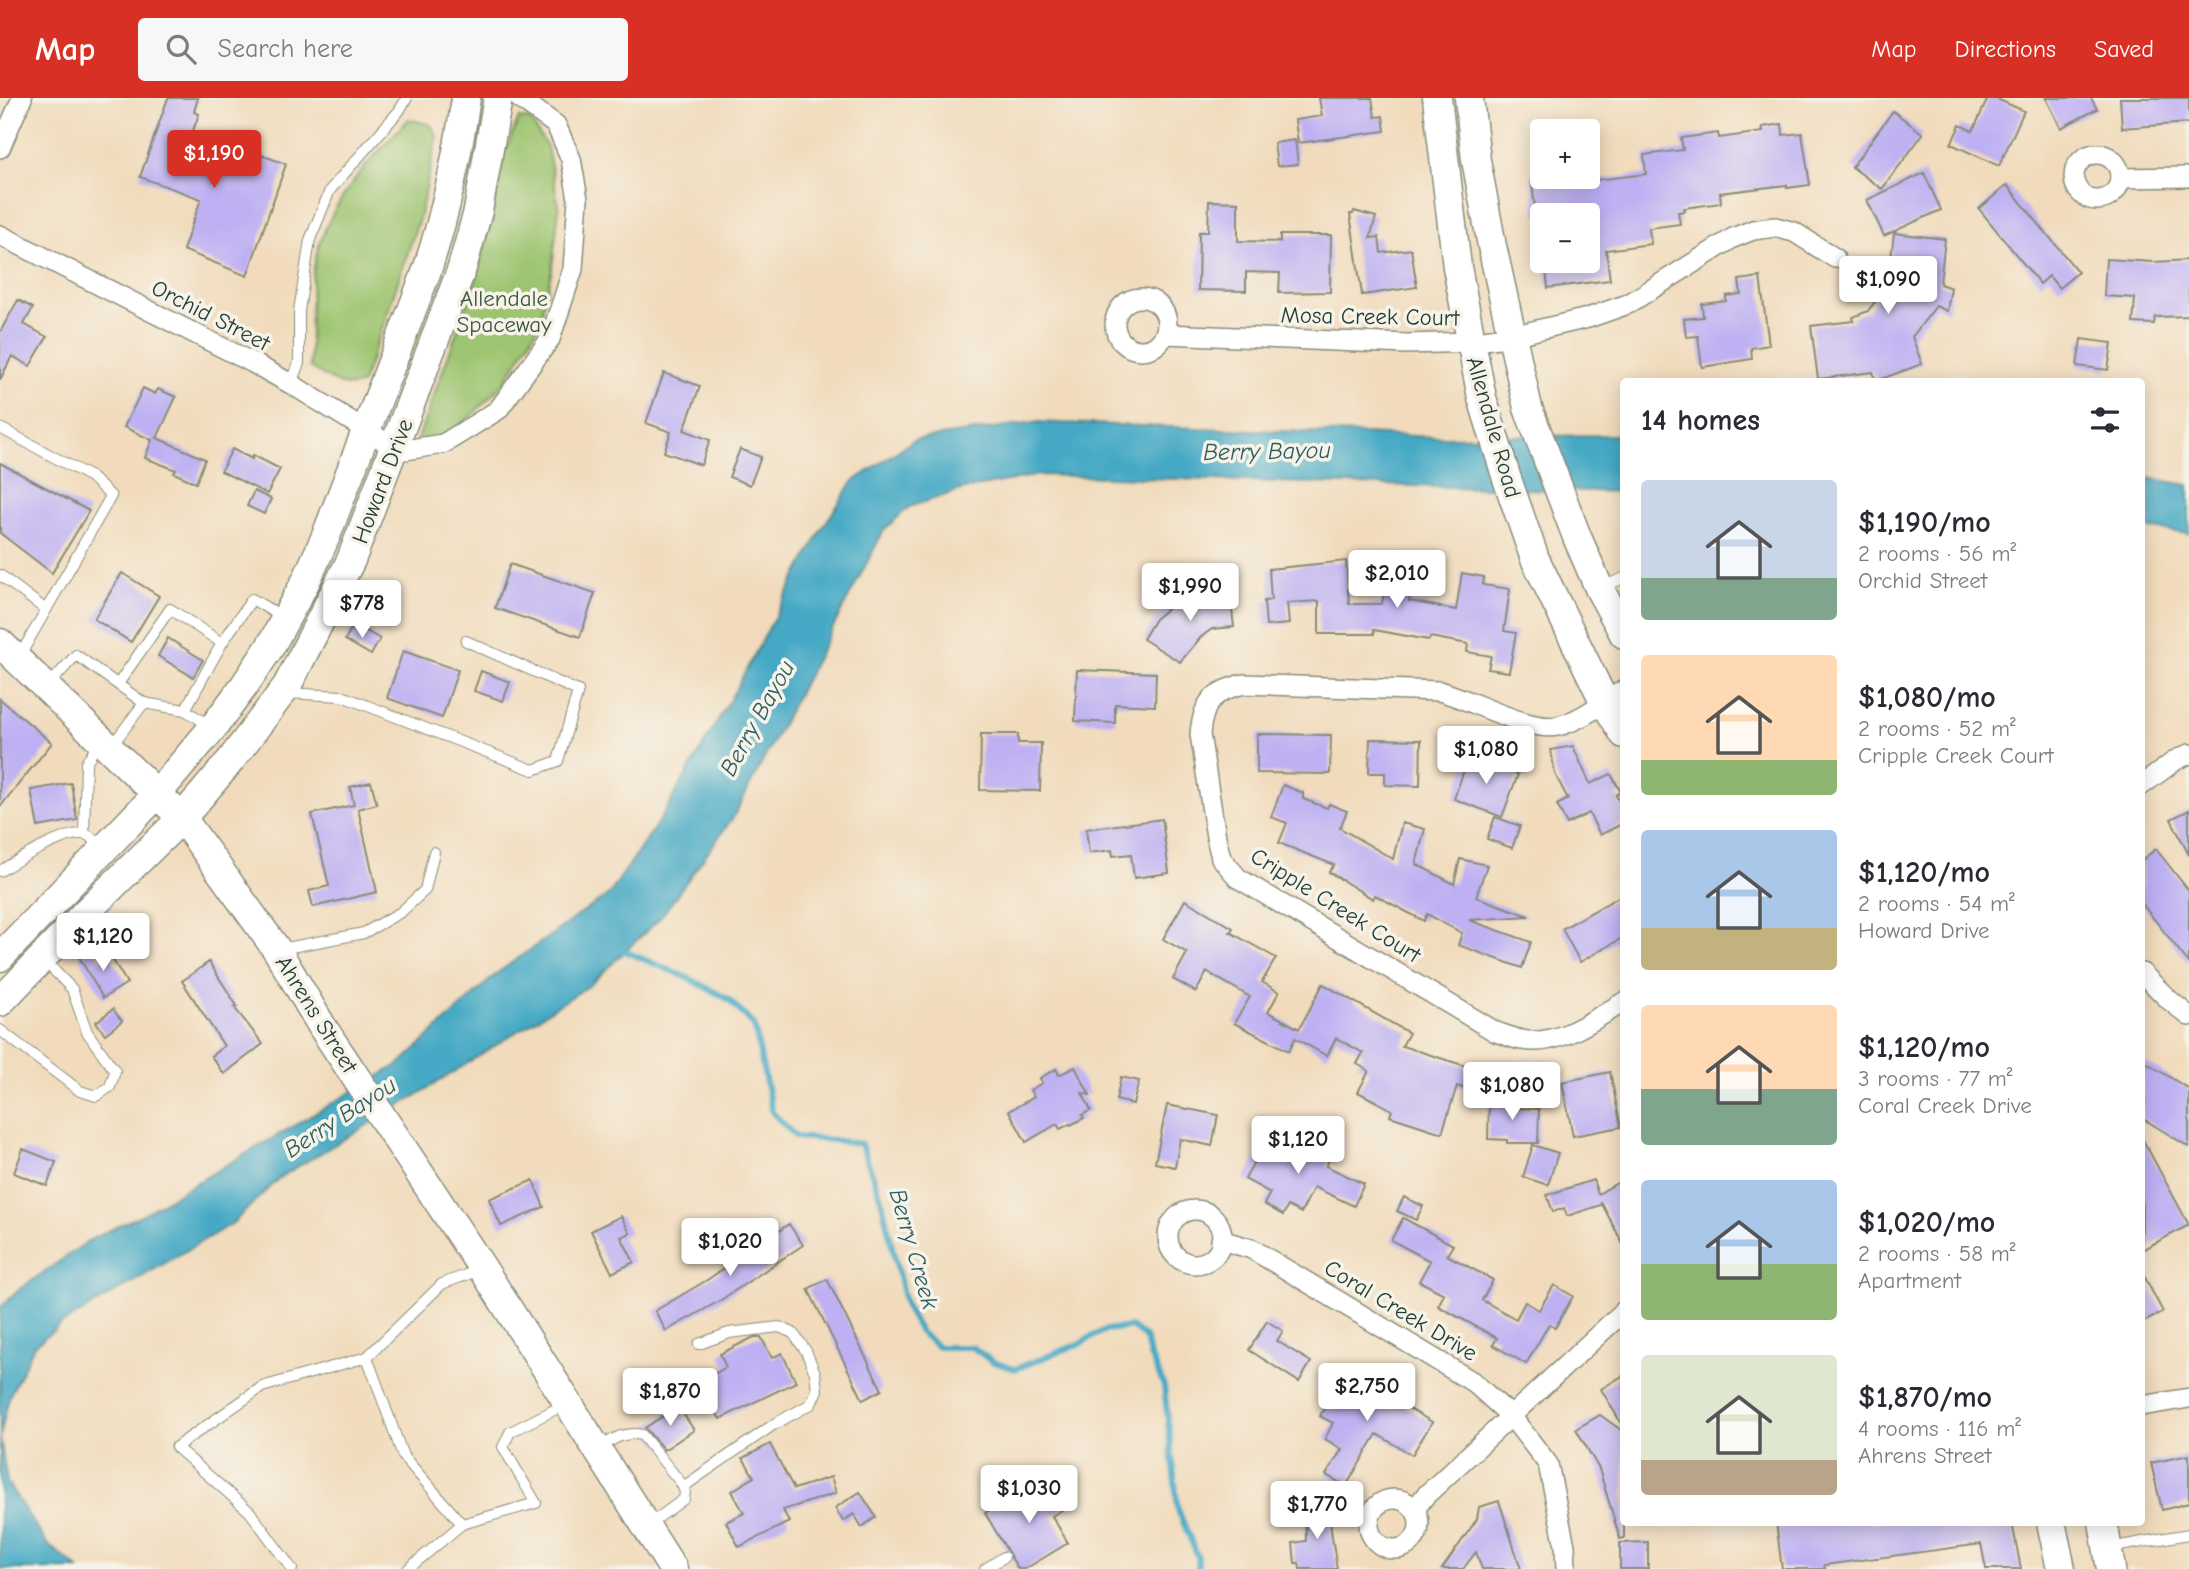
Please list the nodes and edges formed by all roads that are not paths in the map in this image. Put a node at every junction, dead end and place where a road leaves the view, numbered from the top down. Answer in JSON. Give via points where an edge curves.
{"nodes":[{"id":1,"x":22,"y":98,"type":"edge"},
{"id":2,"x":407,"y":98,"type":"edge"},
{"id":3,"x":466,"y":98,"type":"edge"},
{"id":4,"x":498,"y":98,"type":"edge"},
{"id":5,"x":519,"y":98,"type":"edge"},
{"id":6,"x":1437,"y":98,"type":"edge"},
{"id":7,"x":1469,"y":98,"type":"edge"},
{"id":8,"x":0,"y":148,"type":"edge"},
{"id":9,"x":1476,"y":160,"type":"junction"},
{"id":10,"x":1444,"y":161,"type":"junction"},
{"id":11,"x":2189,"y":177,"type":"edge"},
{"id":12,"x":2120,"y":178,"type":"dead end"},
{"id":13,"x":0,"y":235,"type":"edge"},
{"id":14,"x":1835,"y":258,"type":"dead end"},
{"id":15,"x":1165,"y":334,"type":"dead end"},
{"id":16,"x":1512,"y":336,"type":"junction"},
{"id":17,"x":1470,"y":342,"type":"junction"},
{"id":18,"x":291,"y":384,"type":"junction"},
{"id":19,"x":0,"y":428,"type":"edge"},
{"id":20,"x":365,"y":429,"type":"junction"},
{"id":21,"x":395,"y":449,"type":"junction"},
{"id":22,"x":0,"y":575,"type":"edge"},
{"id":23,"x":1612,"y":583,"type":"edge"},
{"id":24,"x":46,"y":610,"type":"junction"},
{"id":25,"x":1620,"y":617,"type":"edge"},
{"id":26,"x":285,"y":619,"type":"junction"},
{"id":27,"x":222,"y":642,"type":"junction"},
{"id":28,"x":466,"y":642,"type":"dead end"},
{"id":29,"x":9,"y":651,"type":"edge"},
{"id":30,"x":118,"y":684,"type":"junction"},
{"id":31,"x":47,"y":687,"type":"junction"},
{"id":32,"x":282,"y":692,"type":"junction"},
{"id":33,"x":1614,"y":695,"type":"edge"},
{"id":34,"x":144,"y":703,"type":"junction"},
{"id":35,"x":185,"y":710,"type":"junction"},
{"id":36,"x":1620,"y":718,"type":"edge"},
{"id":37,"x":213,"y":728,"type":"junction"},
{"id":38,"x":105,"y":743,"type":"junction"},
{"id":39,"x":2189,"y":754,"type":"edge"},
{"id":40,"x":2145,"y":783,"type":"edge"},
{"id":41,"x":157,"y":794,"type":"junction"},
{"id":42,"x":182,"y":818,"type":"junction"},
{"id":43,"x":94,"y":842,"type":"junction"},
{"id":44,"x":434,"y":852,"type":"dead end"},
{"id":45,"x":0,"y":872,"type":"edge"},
{"id":46,"x":277,"y":950,"type":"junction"},
{"id":47,"x":0,"y":957,"type":"edge"},
{"id":48,"x":41,"y":957,"type":"junction"},
{"id":49,"x":2145,"y":976,"type":"edge"},
{"id":50,"x":4,"y":990,"type":"edge"},
{"id":51,"x":1620,"y":1004,"type":"edge"},
{"id":52,"x":2189,"y":1016,"type":"edge"},
{"id":53,"x":0,"y":1030,"type":"edge"},
{"id":54,"x":1221,"y":1240,"type":"dead end"},
{"id":55,"x":483,"y":1269,"type":"junction"},
{"id":56,"x":1620,"y":1315,"type":"edge"},
{"id":57,"x":699,"y":1344,"type":"dead end"},
{"id":58,"x":367,"y":1357,"type":"junction"},
{"id":59,"x":2189,"y":1398,"type":"edge"},
{"id":60,"x":568,"y":1403,"type":"junction"},
{"id":61,"x":2145,"y":1405,"type":"edge"},
{"id":62,"x":1511,"y":1416,"type":"junction"},
{"id":63,"x":597,"y":1449,"type":"junction"},
{"id":64,"x":683,"y":1487,"type":"junction"},
{"id":65,"x":1415,"y":1509,"type":"dead end"},
{"id":66,"x":462,"y":1524,"type":"junction"},
{"id":67,"x":2052,"y":1526,"type":"edge"},
{"id":68,"x":646,"y":1527,"type":"junction"},
{"id":69,"x":2189,"y":1534,"type":"edge"},
{"id":70,"x":2107,"y":1547,"type":"edge"},
{"id":71,"x":1004,"y":1557,"type":"dead end"},
{"id":72,"x":292,"y":1569,"type":"edge"},
{"id":73,"x":408,"y":1569,"type":"edge"},
{"id":74,"x":673,"y":1569,"type":"edge"},
{"id":75,"x":985,"y":1569,"type":"edge"},
{"id":76,"x":1566,"y":1569,"type":"edge"},
{"id":77,"x":2061,"y":1569,"type":"edge"}],
"edges":[{"from":1,"to":8,"type":"street"},
{"from":2,"to":18,"type":"lane","via":[[330,190],[325,202],[310,240],[299,311],[299,363]]},
{"from":3,"to":20,"type":"main road","name":"Howard Drive","via":[[441,229]]},
{"from":4,"to":21,"type":"main road","name":"Howard Drive","via":[[475,223]]},
{"from":5,"to":21,"type":"street","via":[[556,125],[570,159],[578,199],[573,269],[550,339],[498,410],[443,444]]},
{"from":6,"to":10,"type":"main road","name":"Allendale Road"},
{"from":7,"to":9,"type":"main road","name":"Allendale Road"},
{"from":9,"to":10,"type":"main road"},
{"from":9,"to":16,"type":"main road","name":"Allendale Road"},
{"from":10,"to":17,"type":"main road","name":"Allendale Road"},
{"from":11,"to":12,"type":"street"},
{"from":13,"to":18,"type":"street","name":"Orchid Street"},
{"from":14,"to":16,"type":"street","name":"Mosa Creek Court","via":[[1794,232],[1775,227],[1753,230],[1628,304]]},
{"from":15,"to":17,"type":"street","name":"Mosa Creek Court","via":[[1407,344]]},
{"from":16,"to":17,"type":"street","name":"Mosa Creek Court"},
{"from":16,"to":23,"type":"main road","name":"Allendale Road","via":[[1528,408],[1577,537]]},
{"from":17,"to":33,"type":"main road","name":"Allendale Road","via":[[1482,398],[1535,559]]},
{"from":18,"to":20,"type":"street","name":"Orchid Street"},
{"from":19,"to":24,"type":"lane","via":[[91,477],[111,496]]},
{"from":20,"to":21,"type":"street","name":"Orchid Street"},
{"from":20,"to":26,"type":"main road","name":"Howard Drive","via":[[326,536]]},
{"from":21,"to":32,"type":"main road","name":"Howard Drive","via":[[351,560]]},
{"from":22,"to":24,"type":"lane"},
{"from":23,"to":25,"type":"main road","name":"Allendale Road"},
{"from":24,"to":29,"type":"lane"},
{"from":26,"to":27,"type":"lane","via":[[252,599]]},
{"from":26,"to":37,"type":"main road","name":"Howard Drive"},
{"from":27,"to":30,"type":"lane","via":[[170,609]]},
{"from":27,"to":35,"type":"lane"},
{"from":28,"to":32,"type":"lane","via":[[578,691],[558,761],[533,770],[342,696]]},
{"from":29,"to":31,"type":"main road","name":"Ahrens Street"},
{"from":30,"to":31,"type":"lane","via":[[76,655]]},
{"from":30,"to":34,"type":"lane"},
{"from":31,"to":38,"type":"main road","name":"Ahrens Street"},
{"from":32,"to":42,"type":"main road","name":"Howard Drive"},
{"from":33,"to":36,"type":"main road","name":"Allendale Road"},
{"from":33,"to":51,"type":"street","name":"Cripple Creek Court","via":[[1580,717],[1545,728],[1439,691],[1244,684],[1224,688],[1209,702],[1200,734],[1221,858],[1238,877],[1496,1031],[1523,1041],[1568,1034]]},
{"from":34,"to":35,"type":"lane"},
{"from":34,"to":38,"type":"lane"},
{"from":35,"to":37,"type":"lane"},
{"from":37,"to":41,"type":"main road","name":"Howard Drive"},
{"from":38,"to":41,"type":"main road","name":"Ahrens Street"},
{"from":38,"to":43,"type":"lane","via":[[86,763]]},
{"from":39,"to":40,"type":"street"},
{"from":41,"to":42,"type":"main road","name":"Ahrens Street"},
{"from":41,"to":43,"type":"main road","name":"Howard Drive"},
{"from":42,"to":46,"type":"main road","name":"Ahrens Street"},
{"from":42,"to":48,"type":"main road","name":"Howard Drive"},
{"from":43,"to":45,"type":"lane","via":[[73,835],[30,852]]},
{"from":43,"to":47,"type":"main road","name":"Howard Drive"},
{"from":44,"to":46,"type":"lane","via":[[425,890],[401,912],[364,933]]},
{"from":46,"to":55,"type":"main road","name":"Ahrens Street","via":[[323,1028]]},
{"from":48,"to":50,"type":"main road","name":"Howard Drive"},
{"from":48,"to":53,"type":"lane","via":[[72,989],[88,1032],[115,1071],[110,1087],[96,1096],[80,1091]]},
{"from":49,"to":52,"type":"street"},
{"from":54,"to":62,"type":"street","name":"Coral Creek Drive","via":[[1252,1249],[1461,1375]]},
{"from":55,"to":58,"type":"lane","via":[[442,1284]]},
{"from":55,"to":60,"type":"main road","name":"Ahrens Street"},
{"from":56,"to":62,"type":"street"},
{"from":57,"to":64,"type":"lane","via":[[729,1333],[779,1327],[793,1333],[806,1351],[817,1390],[811,1404]]},
{"from":58,"to":66,"type":"lane","via":[[403,1456]]},
{"from":58,"to":72,"type":"lane","via":[[262,1387],[176,1447],[250,1512]]},
{"from":59,"to":61,"type":"street"},
{"from":60,"to":63,"type":"main road","name":"Ahrens Street"},
{"from":60,"to":66,"type":"lane","via":[[509,1432],[503,1447],[536,1503]]},
{"from":62,"to":65,"type":"street"},
{"from":62,"to":76,"type":"street","name":"Coral Creek Drive","via":[[1548,1465],[1566,1546]]},
{"from":63,"to":64,"type":"lane","via":[[622,1434],[642,1435]]},
{"from":63,"to":68,"type":"main road","name":"Ahrens Street"},
{"from":64,"to":68,"type":"lane","via":[[684,1499]]},
{"from":66,"to":73,"type":"lane"},
{"from":67,"to":77,"type":"main road"},
{"from":68,"to":74,"type":"main road","name":"Ahrens Street"},
{"from":69,"to":70,"type":"lane"},
{"from":71,"to":75,"type":"lane"}]}
